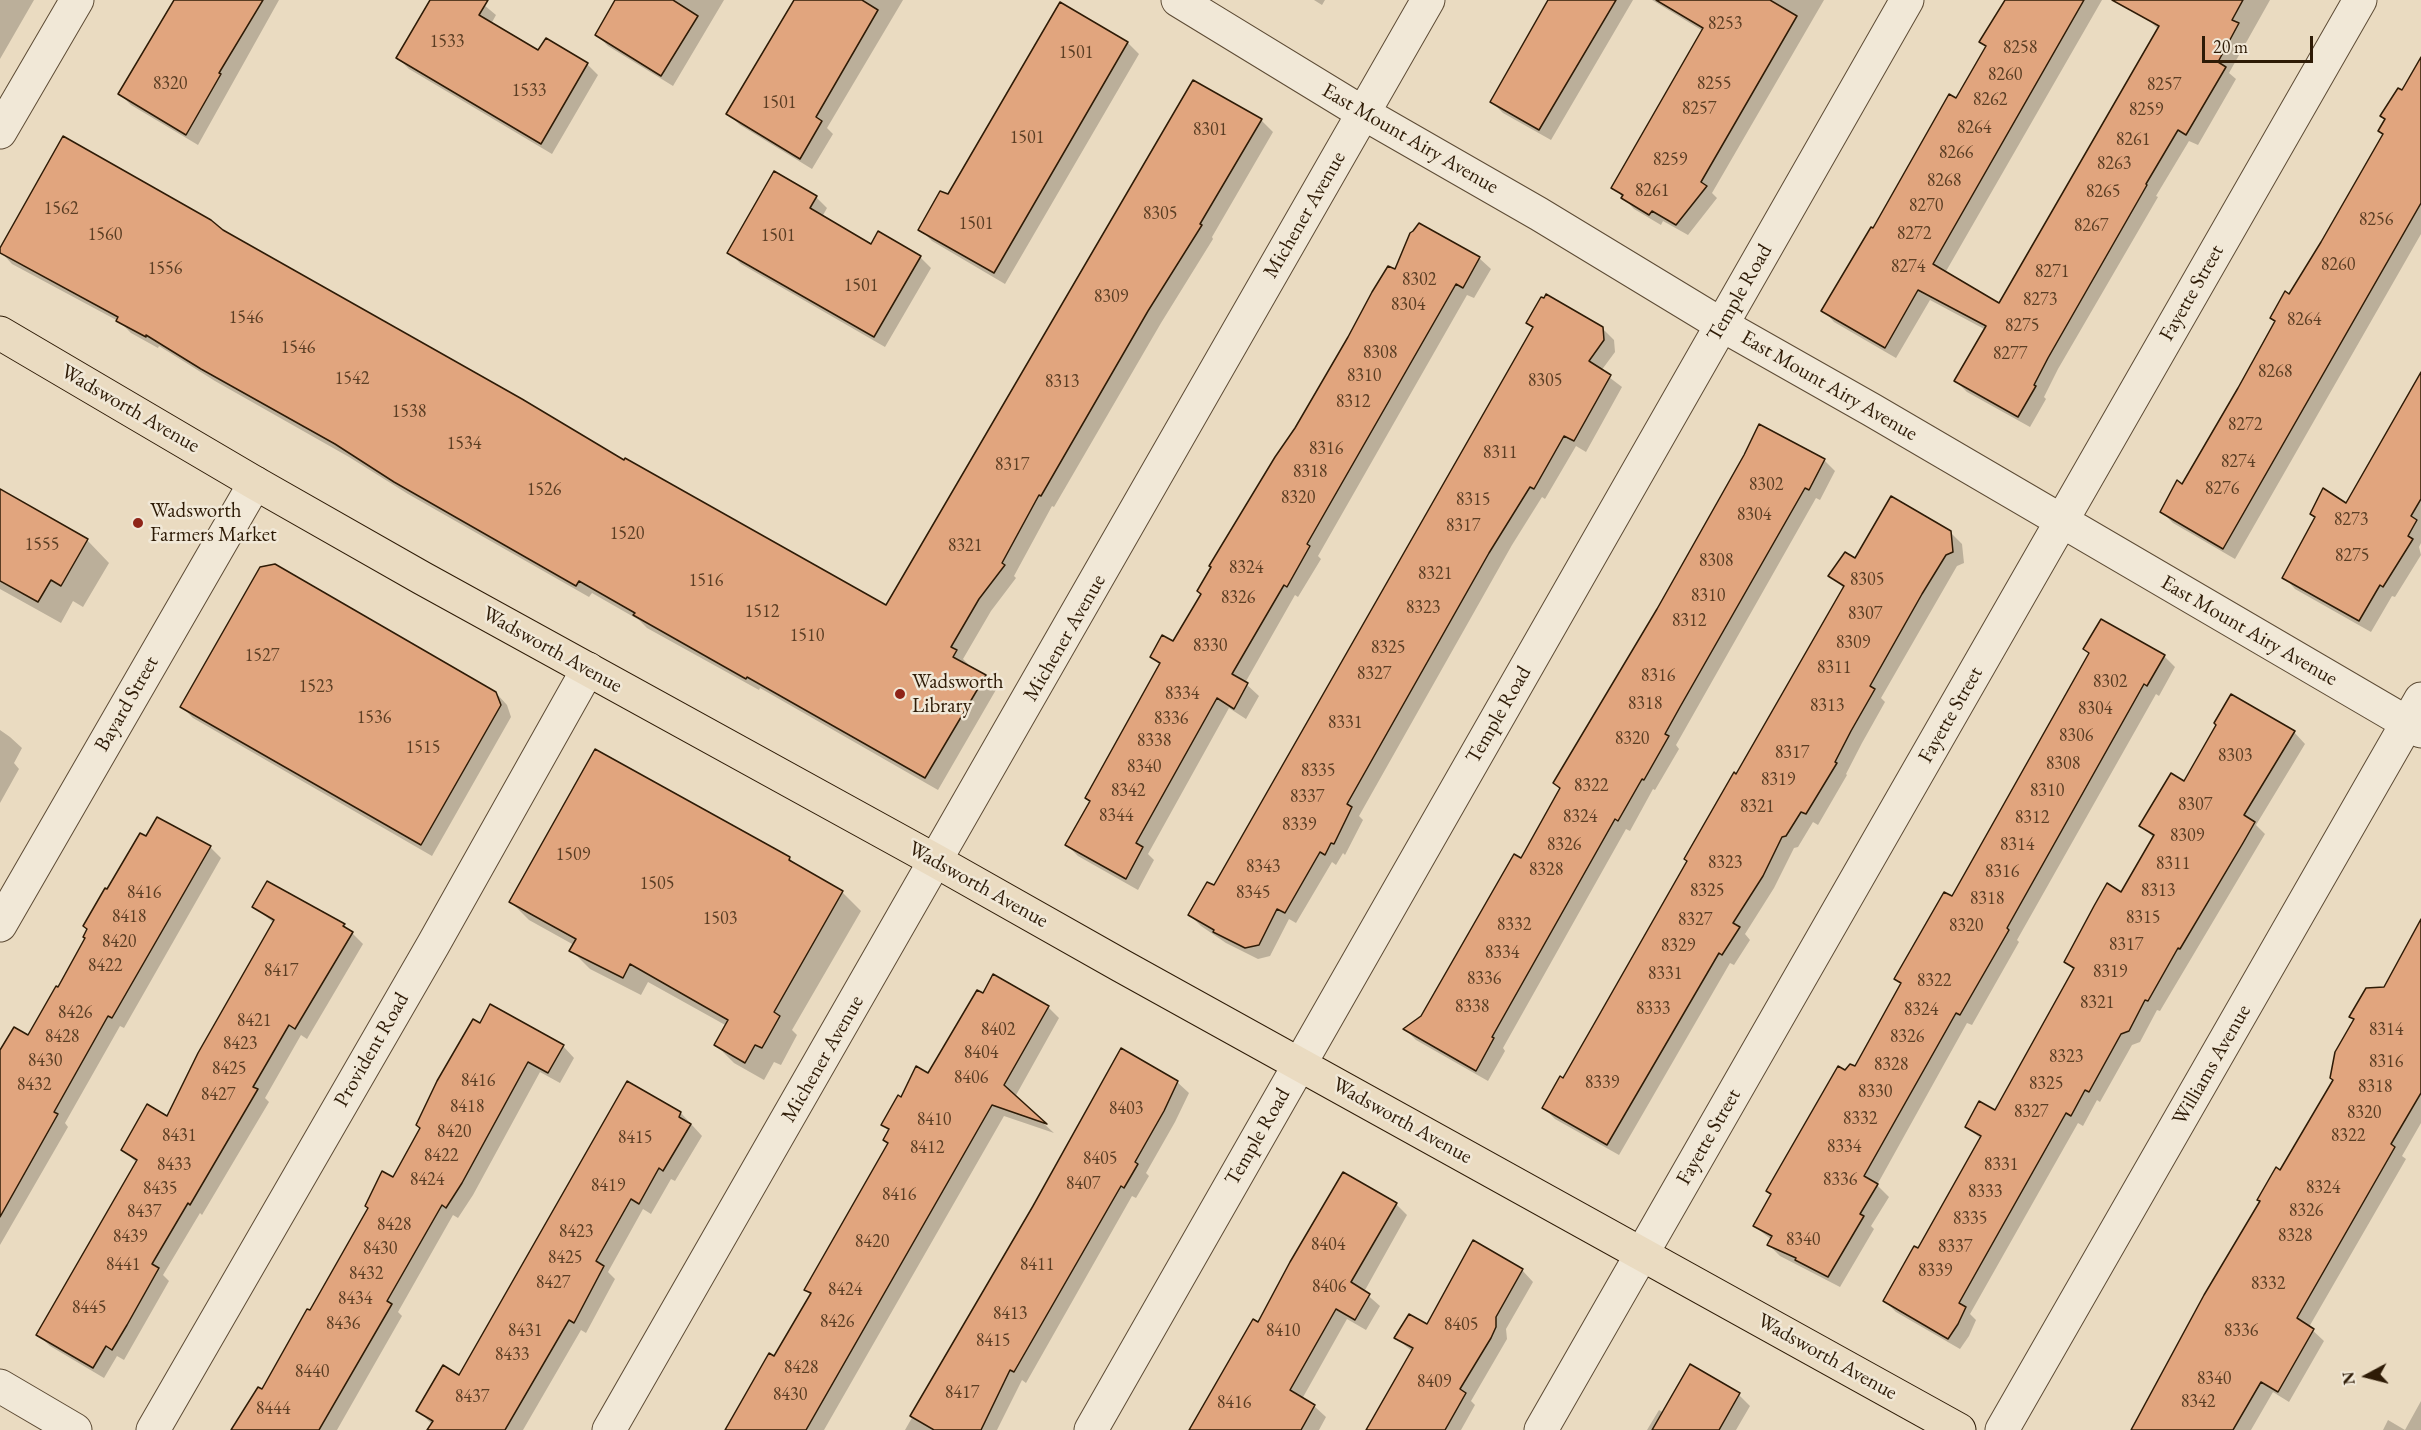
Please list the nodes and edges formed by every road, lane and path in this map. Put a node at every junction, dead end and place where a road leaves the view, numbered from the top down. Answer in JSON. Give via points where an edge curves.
{"nodes":[{"id":1,"x":77,"y":0,"type":"edge"},
{"id":2,"x":1178,"y":0,"type":"edge"},
{"id":3,"x":1428,"y":0,"type":"edge"},
{"id":4,"x":1907,"y":0,"type":"edge"},
{"id":5,"x":2361,"y":0,"type":"edge"},
{"id":6,"x":1363,"y":113,"type":"junction"},
{"id":7,"x":0,"y":132,"type":"edge"},
{"id":8,"x":1722,"y":325,"type":"junction"},
{"id":9,"x":0,"y":333,"type":"edge"},
{"id":10,"x":255,"y":483,"type":"junction"},
{"id":11,"x":2061,"y":522,"type":"junction"},
{"id":12,"x":588,"y":669,"type":"junction"},
{"id":13,"x":2416,"y":718,"type":"edge"},
{"id":14,"x":936,"y":861,"type":"junction"},
{"id":15,"x":0,"y":926,"type":"edge"},
{"id":16,"x":1299,"y":1065,"type":"junction"},
{"id":17,"x":1642,"y":1254,"type":"junction"},
{"id":18,"x":0,"y":1386,"type":"edge"},
{"id":19,"x":75,"y":1430,"type":"edge"},
{"id":20,"x":153,"y":1430,"type":"edge"},
{"id":21,"x":609,"y":1430,"type":"edge"},
{"id":22,"x":1091,"y":1430,"type":"edge"},
{"id":23,"x":1541,"y":1430,"type":"edge"},
{"id":24,"x":1959,"y":1430,"type":"edge"},
{"id":25,"x":2002,"y":1430,"type":"edge"}],
"edges":[{"from":1,"to":7,"type":"street"},
{"from":2,"to":6,"type":"street","name":"East Mount Airy Avenue"},
{"from":3,"to":6,"type":"street","name":"Michener Avenue"},
{"from":4,"to":8,"type":"street","name":"Temple Road"},
{"from":5,"to":11,"type":"street","name":"Fayette Street"},
{"from":6,"to":8,"type":"street","name":"East Mount Airy Avenue"},
{"from":6,"to":14,"type":"street","name":"Michener Avenue"},
{"from":8,"to":11,"type":"street","name":"East Mount Airy Avenue"},
{"from":8,"to":16,"type":"street","name":"Temple Road"},
{"from":9,"to":10,"type":"main road","name":"Wadsworth Avenue"},
{"from":10,"to":12,"type":"main road","name":"Wadsworth Avenue"},
{"from":10,"to":15,"type":"street","name":"Bayard Street"},
{"from":11,"to":13,"type":"street","name":"East Mount Airy Avenue"},
{"from":11,"to":17,"type":"street","name":"Fayette Street"},
{"from":12,"to":14,"type":"main road","name":"Wadsworth Avenue"},
{"from":12,"to":20,"type":"street","name":"Provident Road"},
{"from":13,"to":25,"type":"street","name":"Williams Avenue"},
{"from":14,"to":16,"type":"main road","name":"Wadsworth Avenue"},
{"from":14,"to":21,"type":"street","name":"Michener Avenue"},
{"from":16,"to":17,"type":"main road","name":"Wadsworth Avenue"},
{"from":16,"to":22,"type":"street","name":"Temple Road"},
{"from":17,"to":23,"type":"street","name":"Fayette Street"},
{"from":17,"to":24,"type":"main road","name":"Wadsworth Avenue"},
{"from":18,"to":19,"type":"street"}]}
